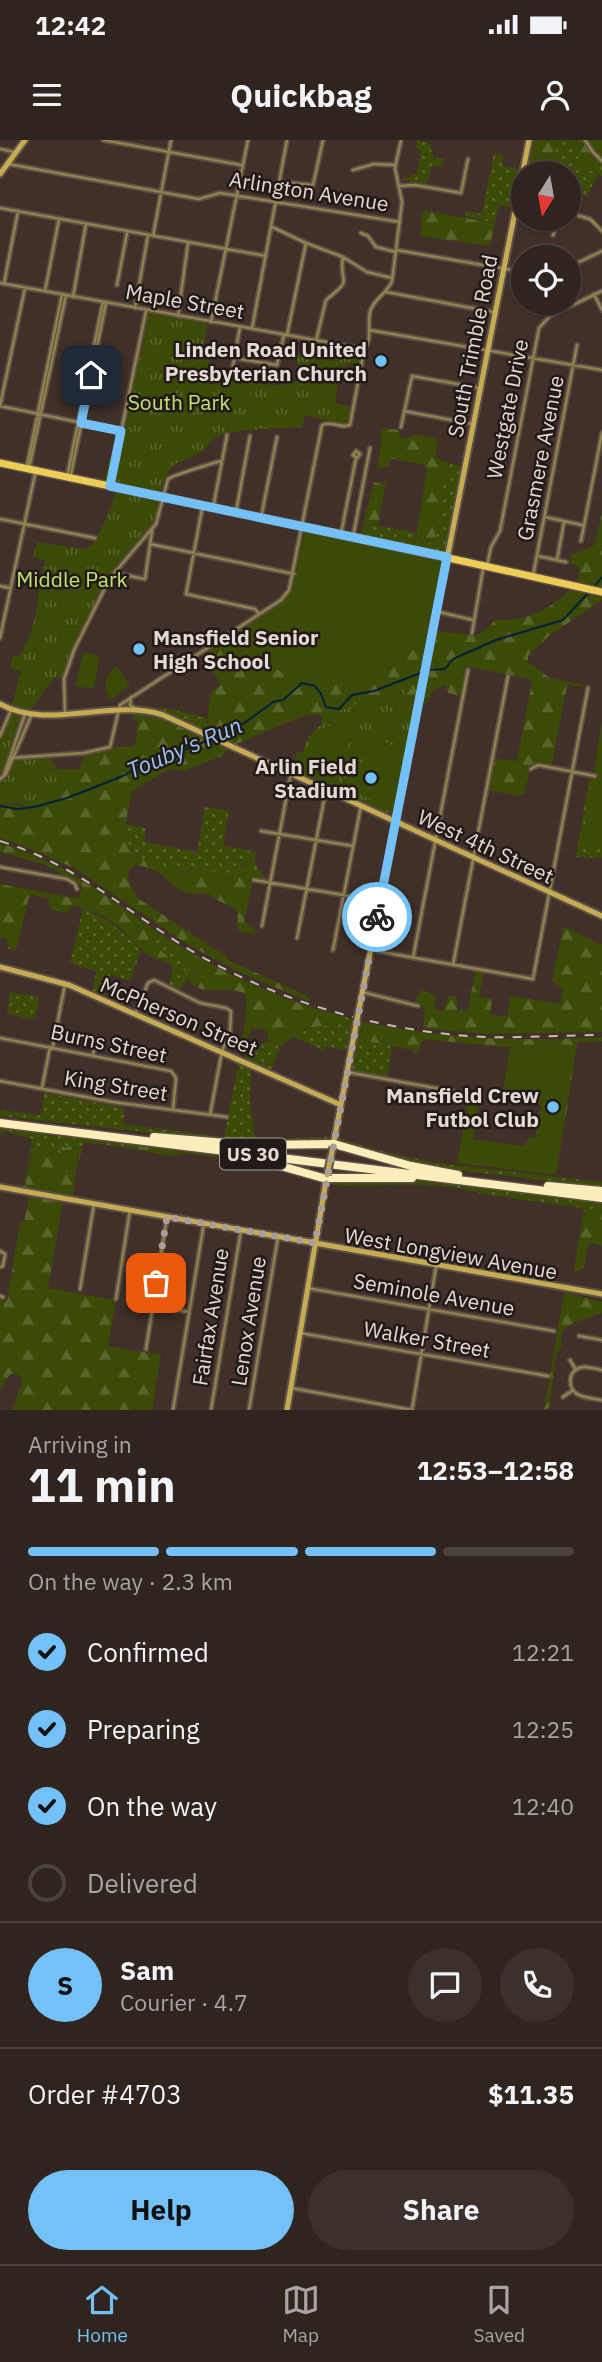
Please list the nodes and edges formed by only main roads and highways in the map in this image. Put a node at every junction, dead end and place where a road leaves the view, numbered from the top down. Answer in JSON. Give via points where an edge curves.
{"nodes":[{"id":1,"x":25,"y":140,"type":"edge"},
{"id":2,"x":529,"y":140,"type":"edge"},
{"id":3,"x":526,"y":161,"type":"edge"},
{"id":4,"x":0,"y":174,"type":"edge"},
{"id":5,"x":513,"y":231,"type":"edge"},
{"id":6,"x":0,"y":463,"type":"edge"},
{"id":7,"x":447,"y":557,"type":"junction"},
{"id":8,"x":602,"y":592,"type":"edge"},
{"id":9,"x":0,"y":704,"type":"edge"},
{"id":10,"x":396,"y":822,"type":"junction"},
{"id":11,"x":602,"y":916,"type":"edge"},
{"id":12,"x":0,"y":967,"type":"edge"},
{"id":13,"x":341,"y":1105,"type":"junction"},
{"id":14,"x":1,"y":1122,"type":"edge"},
{"id":15,"x":146,"y":1136,"type":"junction"},
{"id":16,"x":162,"y":1142,"type":"junction"},
{"id":17,"x":333,"y":1145,"type":"junction"},
{"id":18,"x":458,"y":1175,"type":"junction"},
{"id":19,"x":327,"y":1177,"type":"junction"},
{"id":20,"x":505,"y":1185,"type":"junction"},
{"id":21,"x":0,"y":1187,"type":"edge"},
{"id":22,"x":602,"y":1191,"type":"edge"},
{"id":23,"x":602,"y":1199,"type":"edge"},
{"id":24,"x":315,"y":1243,"type":"junction"},
{"id":25,"x":602,"y":1294,"type":"edge"},
{"id":26,"x":287,"y":1410,"type":"edge"}],
"edges":[{"from":1,"to":4,"type":"main road"},
{"from":2,"to":3,"type":"main road","name":"South Trimble Road"},
{"from":5,"to":7,"type":"main road","name":"South Trimble Road"},
{"from":6,"to":7,"type":"main road"},
{"from":7,"to":8,"type":"main road"},
{"from":7,"to":10,"type":"main road","name":"South Trimble Road"},
{"from":9,"to":10,"type":"main road","name":"West 4th Street","via":[[32,714],[138,710],[163,715]]},
{"from":10,"to":11,"type":"main road","name":"West 4th Street"},
{"from":10,"to":13,"type":"main road","name":"South Trimble Road","bridge":true},
{"from":12,"to":13,"type":"main road","name":"McPherson Street","via":[[65,984]]},
{"from":13,"to":17,"type":"main road","name":"South Trimble Road"},
{"from":14,"to":15,"type":"highway","number":"US 30"},
{"from":14,"to":16,"type":"highway","number":"US 30"},
{"from":15,"to":17,"type":"highway","via":[[250,1145]]},
{"from":15,"to":18,"type":"highway","number":"US 30"},
{"from":16,"to":19,"type":"highway","via":[[245,1156]]},
{"from":16,"to":20,"type":"highway","number":"US 30"},
{"from":17,"to":18,"type":"highway"},
{"from":17,"to":19,"type":"main road","name":"South Trimble Road","bridge":true},
{"from":18,"to":22,"type":"highway","number":"US 30"},
{"from":19,"to":20,"type":"highway"},
{"from":19,"to":24,"type":"main road","name":"South Trimble Road"},
{"from":20,"to":23,"type":"highway","number":"US 30"},
{"from":21,"to":24,"type":"main road","name":"West Longview Avenue"},
{"from":24,"to":25,"type":"main road","name":"West Longview Avenue"},
{"from":24,"to":26,"type":"main road","name":"South Trimble Road"}]}
